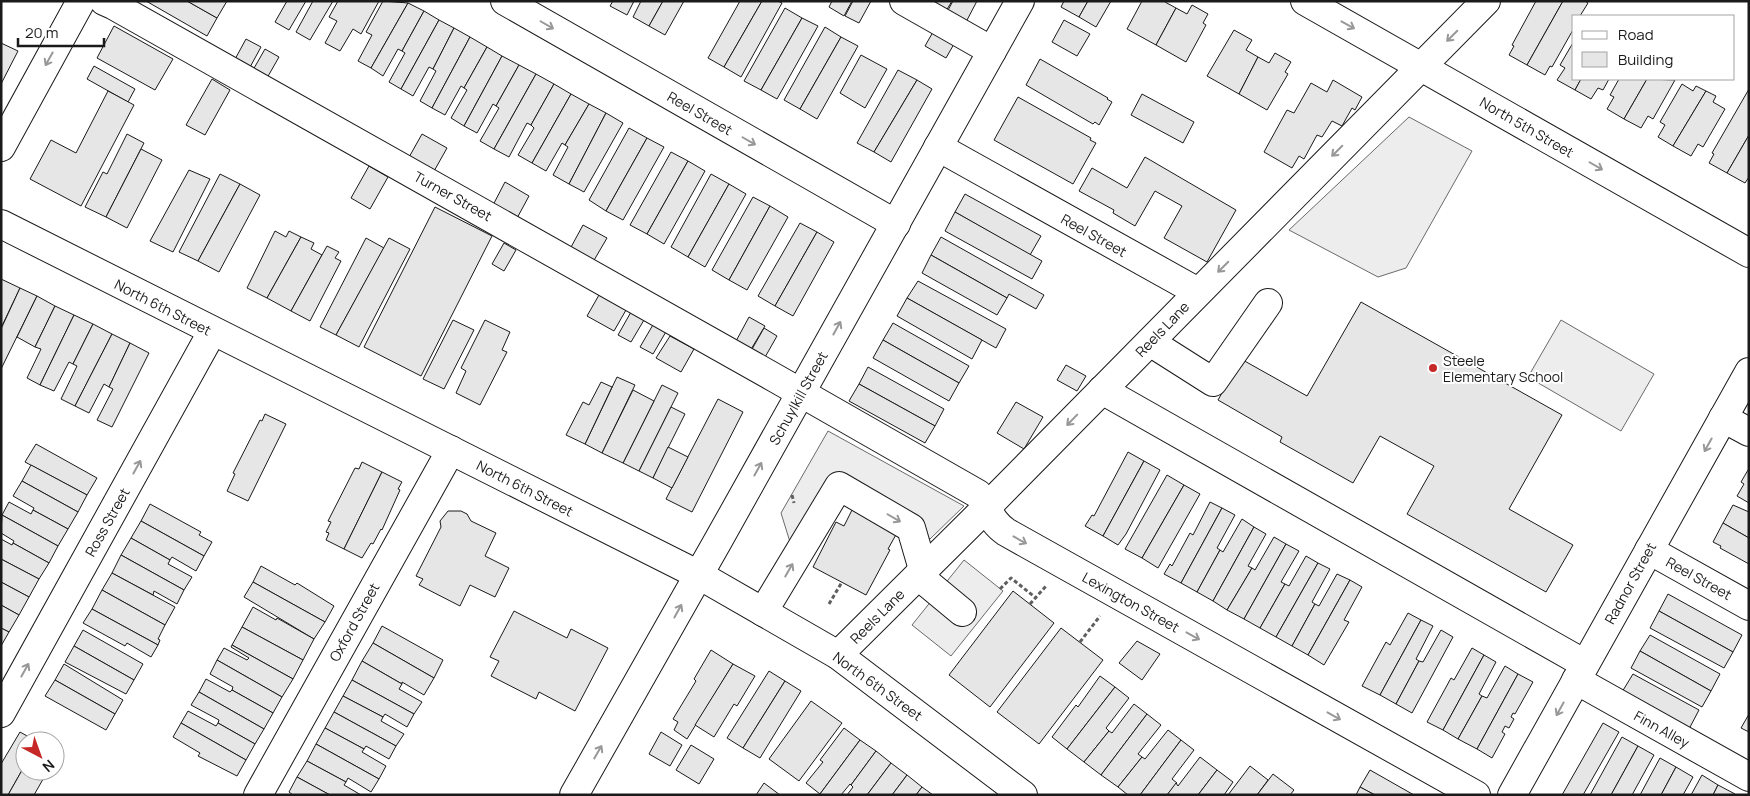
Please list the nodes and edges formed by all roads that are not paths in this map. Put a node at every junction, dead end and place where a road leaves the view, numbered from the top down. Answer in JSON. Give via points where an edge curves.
{"nodes":[{"id":1,"x":55,"y":1,"type":"edge"},
{"id":2,"x":75,"y":1,"type":"edge"},
{"id":3,"x":81,"y":1,"type":"edge"},
{"id":4,"x":104,"y":1,"type":"edge"},
{"id":5,"x":505,"y":1,"type":"edge"},
{"id":6,"x":904,"y":1,"type":"edge"},
{"id":7,"x":1020,"y":1,"type":"edge"},
{"id":8,"x":1305,"y":1,"type":"edge"},
{"id":9,"x":1486,"y":1,"type":"edge"},
{"id":10,"x":992,"y":51,"type":"junction"},
{"id":11,"x":1421,"y":66,"type":"junction"},
{"id":12,"x":1,"y":147,"type":"edge"},
{"id":13,"x":938,"y":147,"type":"junction"},
{"id":14,"x":1,"y":224,"type":"edge"},
{"id":15,"x":896,"y":224,"type":"junction"},
{"id":16,"x":1749,"y":252,"type":"edge"},
{"id":17,"x":1198,"y":292,"type":"junction"},
{"id":18,"x":1268,"y":303,"type":"dead end"},
{"id":19,"x":212,"y":332,"type":"junction"},
{"id":20,"x":1150,"y":342,"type":"junction"},
{"id":21,"x":1749,"y":372,"type":"edge"},
{"id":22,"x":1102,"y":390,"type":"junction"},
{"id":23,"x":801,"y":392,"type":"junction"},
{"id":24,"x":1723,"y":418,"type":"junction"},
{"id":25,"x":1749,"y":432,"type":"edge"},
{"id":26,"x":451,"y":450,"type":"junction"},
{"id":27,"x":986,"y":507,"type":"junction"},
{"id":28,"x":1649,"y":550,"type":"junction"},
{"id":29,"x":923,"y":571,"type":"junction"},
{"id":30,"x":698,"y":575,"type":"junction"},
{"id":31,"x":1749,"y":606,"type":"edge"},
{"id":32,"x":764,"y":612,"type":"junction"},
{"id":33,"x":962,"y":612,"type":"dead end"},
{"id":34,"x":838,"y":655,"type":"junction"},
{"id":35,"x":1580,"y":672,"type":"junction"},
{"id":36,"x":1,"y":713,"type":"edge"},
{"id":37,"x":1749,"y":778,"type":"edge"},
{"id":38,"x":258,"y":795,"type":"edge"},
{"id":39,"x":574,"y":795,"type":"edge"},
{"id":40,"x":1023,"y":795,"type":"edge"},
{"id":41,"x":1476,"y":795,"type":"edge"},
{"id":42,"x":1512,"y":795,"type":"edge"}],
"edges":[{"from":1,"to":2,"type":"street"},
{"from":3,"to":12,"type":"street","one_way":true},
{"from":4,"to":23,"type":"street","name":"Turner Street"},
{"from":5,"to":15,"type":"street","name":"Reel Street","one_way":true},
{"from":6,"to":10,"type":"street"},
{"from":7,"to":10,"type":"street","name":"Schuylkill Street"},
{"from":8,"to":11,"type":"street","name":"North 5th Street","one_way":true},
{"from":9,"to":11,"type":"street","name":"Reels Lane","one_way":true},
{"from":10,"to":13,"type":"street","name":"Schuylkill Street"},
{"from":11,"to":16,"type":"street","name":"North 5th Street","one_way":true},
{"from":11,"to":17,"type":"street","name":"Reels Lane","one_way":true},
{"from":13,"to":15,"type":"street","name":"Schuylkill Street"},
{"from":13,"to":17,"type":"street","name":"Reel Street"},
{"from":14,"to":19,"type":"street","name":"North 6th Street"},
{"from":23,"to":15,"type":"street","name":"Schuylkill Street","one_way":true},
{"from":17,"to":20,"type":"street","name":"Reels Lane"},
{"from":18,"to":20,"type":"street","via":[[1213,382]]},
{"from":19,"to":26,"type":"street","name":"North 6th Street"},
{"from":36,"to":19,"type":"street","name":"Ross Street","one_way":true},
{"from":20,"to":22,"type":"street","name":"Reels Lane"},
{"from":21,"to":24,"type":"street","name":"Radnor Street"},
{"from":22,"to":27,"type":"street","name":"Reels Lane","one_way":true},
{"from":22,"to":35,"type":"street","name":"Finn Alley"},
{"from":23,"to":27,"type":"street","name":"Lexington Street","via":[[978,494]]},
{"from":30,"to":23,"type":"street","name":"Schuylkill Street","one_way":true},
{"from":24,"to":25,"type":"street"},
{"from":24,"to":28,"type":"street","name":"Radnor Street","one_way":true},
{"from":26,"to":30,"type":"street","name":"North 6th Street"},
{"from":26,"to":38,"type":"street","name":"Oxford Street"},
{"from":27,"to":29,"type":"street","name":"Reels Lane"},
{"from":27,"to":41,"type":"street","name":"Lexington Street","one_way":true,"via":[[994,522],[1006,532]]},
{"from":28,"to":31,"type":"street","name":"Reel Street"},
{"from":28,"to":35,"type":"street","name":"Radnor Street"},
{"from":32,"to":29,"type":"street","one_way":true,"via":[[838,486],[911,528]]},
{"from":29,"to":33,"type":"street","via":[[927,583]]},
{"from":29,"to":34,"type":"street","name":"Reels Lane"},
{"from":30,"to":32,"type":"street","name":"North 6th Street"},
{"from":39,"to":30,"type":"street","name":"Schuylkill Street","one_way":true},
{"from":32,"to":34,"type":"street","name":"North 6th Street"},
{"from":34,"to":40,"type":"street","name":"North 6th Street"},
{"from":35,"to":37,"type":"street","name":"Finn Alley"},
{"from":35,"to":42,"type":"street","name":"Radnor Street","one_way":true}]}
